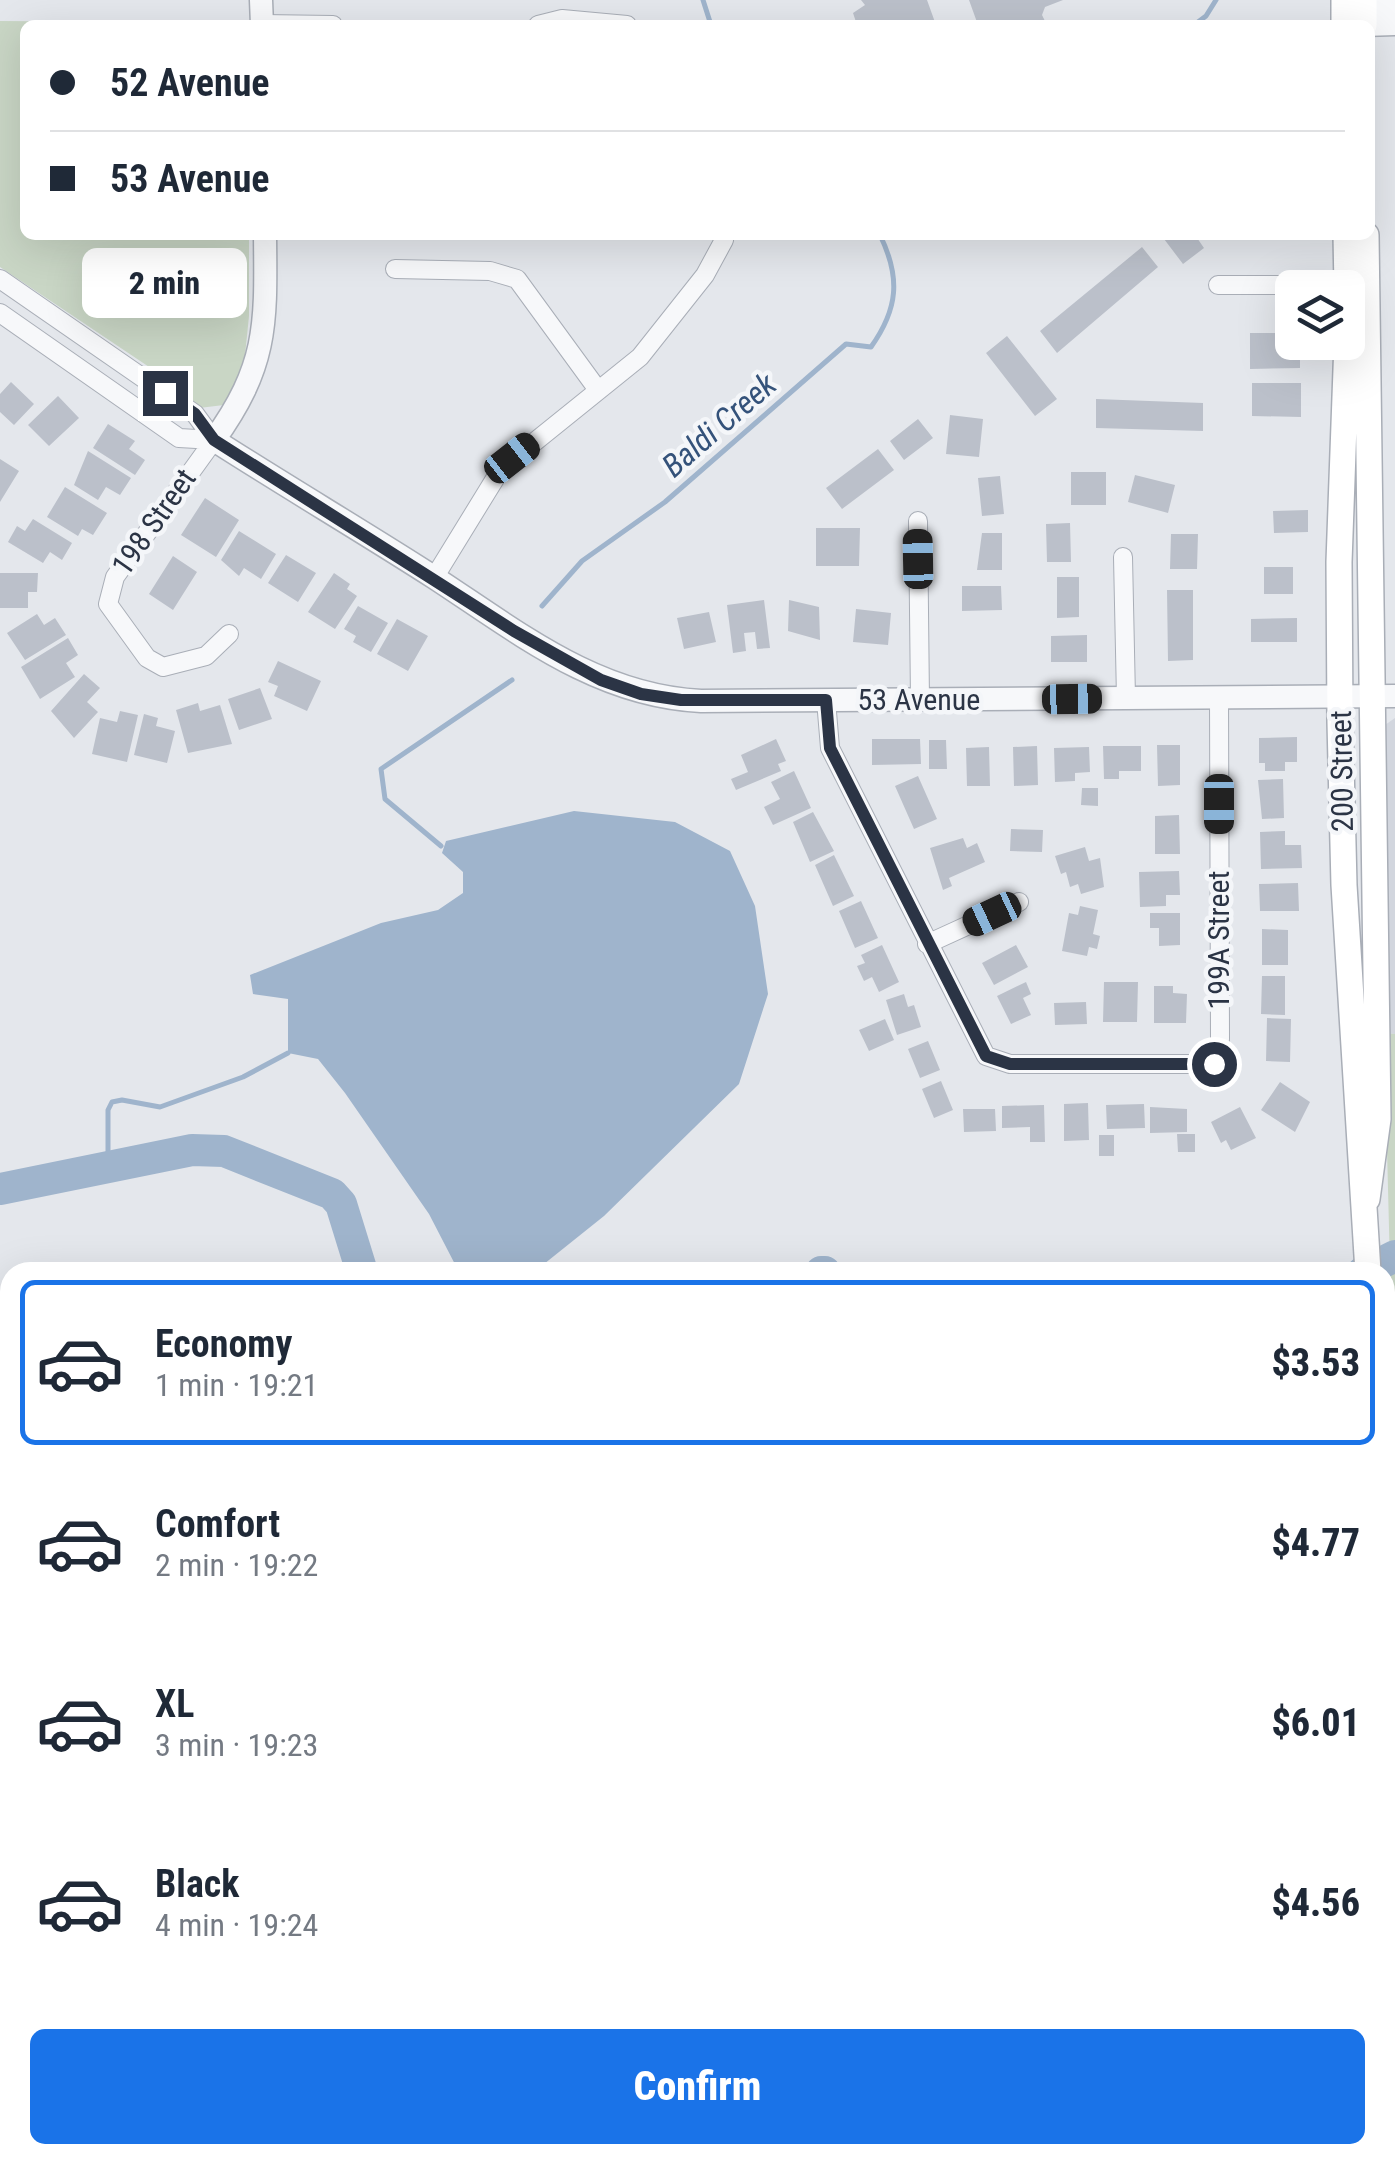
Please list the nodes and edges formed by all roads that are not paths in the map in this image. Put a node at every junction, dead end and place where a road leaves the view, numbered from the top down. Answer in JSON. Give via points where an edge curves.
{"nodes":[{"id":1,"x":1395,"y":4,"type":"edge"},
{"id":2,"x":1355,"y":13,"type":"edge"},
{"id":3,"x":1395,"y":24,"type":"edge"},
{"id":4,"x":265,"y":240,"type":"edge"},
{"id":5,"x":724,"y":240,"type":"dead end"},
{"id":6,"x":1347,"y":240,"type":"edge"},
{"id":7,"x":1365,"y":240,"type":"edge"},
{"id":8,"x":395,"y":269,"type":"dead end"},
{"id":9,"x":1351,"y":270,"type":"edge"},
{"id":10,"x":1357,"y":270,"type":"edge"},
{"id":11,"x":0,"y":279,"type":"edge"},
{"id":12,"x":1218,"y":285,"type":"dead end"},
{"id":13,"x":1275,"y":285,"type":"edge"},
{"id":14,"x":0,"y":313,"type":"edge"},
{"id":15,"x":1345,"y":360,"type":"edge"},
{"id":16,"x":1358,"y":360,"type":"edge"},
{"id":17,"x":598,"y":390,"type":"junction"},
{"id":18,"x":214,"y":440,"type":"junction"},
{"id":19,"x":918,"y":521,"type":"dead end"},
{"id":20,"x":1123,"y":557,"type":"dead end"},
{"id":21,"x":434,"y":578,"type":"junction"},
{"id":22,"x":229,"y":634,"type":"dead end"},
{"id":23,"x":1340,"y":695,"type":"junction"},
{"id":24,"x":1218,"y":696,"type":"junction"},
{"id":25,"x":1383,"y":696,"type":"edge"},
{"id":26,"x":1126,"y":698,"type":"junction"},
{"id":27,"x":826,"y":700,"type":"junction"},
{"id":28,"x":920,"y":701,"type":"junction"},
{"id":29,"x":1019,"y":902,"type":"dead end"},
{"id":30,"x":927,"y":944,"type":"junction"},
{"id":31,"x":1367,"y":1212,"type":"junction"},
{"id":32,"x":1368,"y":1262,"type":"edge"}],
"edges":[{"from":1,"to":2,"type":"street"},
{"from":2,"to":3,"type":"street"},
{"from":4,"to":18,"type":"street","name":"198 Street","via":[[265,315],[256,368]]},
{"from":5,"to":17,"type":"street","via":[[650,346]]},
{"from":6,"to":9,"type":"main road","name":"200 Street"},
{"from":7,"to":10,"type":"main road","name":"200 Street"},
{"from":8,"to":17,"type":"street","via":[[490,271],[517,280]]},
{"from":11,"to":18,"type":"street","name":"53 Avenue","via":[[195,414]]},
{"from":12,"to":13,"type":"street"},
{"from":14,"to":18,"type":"street","name":"53 Avenue","via":[[178,438]]},
{"from":15,"to":23,"type":"main road","name":"200 Street"},
{"from":16,"to":25,"type":"main road","name":"200 Street"},
{"from":17,"to":21,"type":"street","via":[[501,469]]},
{"from":18,"to":21,"type":"street","name":"53 Avenue"},
{"from":18,"to":22,"type":"street","name":"198 Street","via":[[114,577],[108,604],[146,658],[163,667],[206,656]]},
{"from":19,"to":28,"type":"street"},
{"from":20,"to":26,"type":"street"},
{"from":21,"to":27,"type":"street","name":"53 Avenue","via":[[619,687],[681,700]]},
{"from":23,"to":24,"type":"street","name":"53 Avenue"},
{"from":23,"to":25,"type":"street","name":"53 Avenue"},
{"from":23,"to":31,"type":"main road","name":"200 Street","via":[[1344,884]]},
{"from":24,"to":26,"type":"street","name":"53 Avenue"},
{"from":24,"to":30,"type":"street","name":"199A Street","via":[[1220,1039],[1214,1064],[1010,1064],[980,1050]]},
{"from":25,"to":31,"type":"main road","name":"200 Street","via":[[1378,1119]]},
{"from":26,"to":28,"type":"street","name":"53 Avenue"},
{"from":27,"to":28,"type":"street","name":"53 Avenue"},
{"from":27,"to":30,"type":"street","via":[[830,748]]},
{"from":29,"to":30,"type":"street"},
{"from":31,"to":32,"type":"main road","name":"200 Street"}]}
